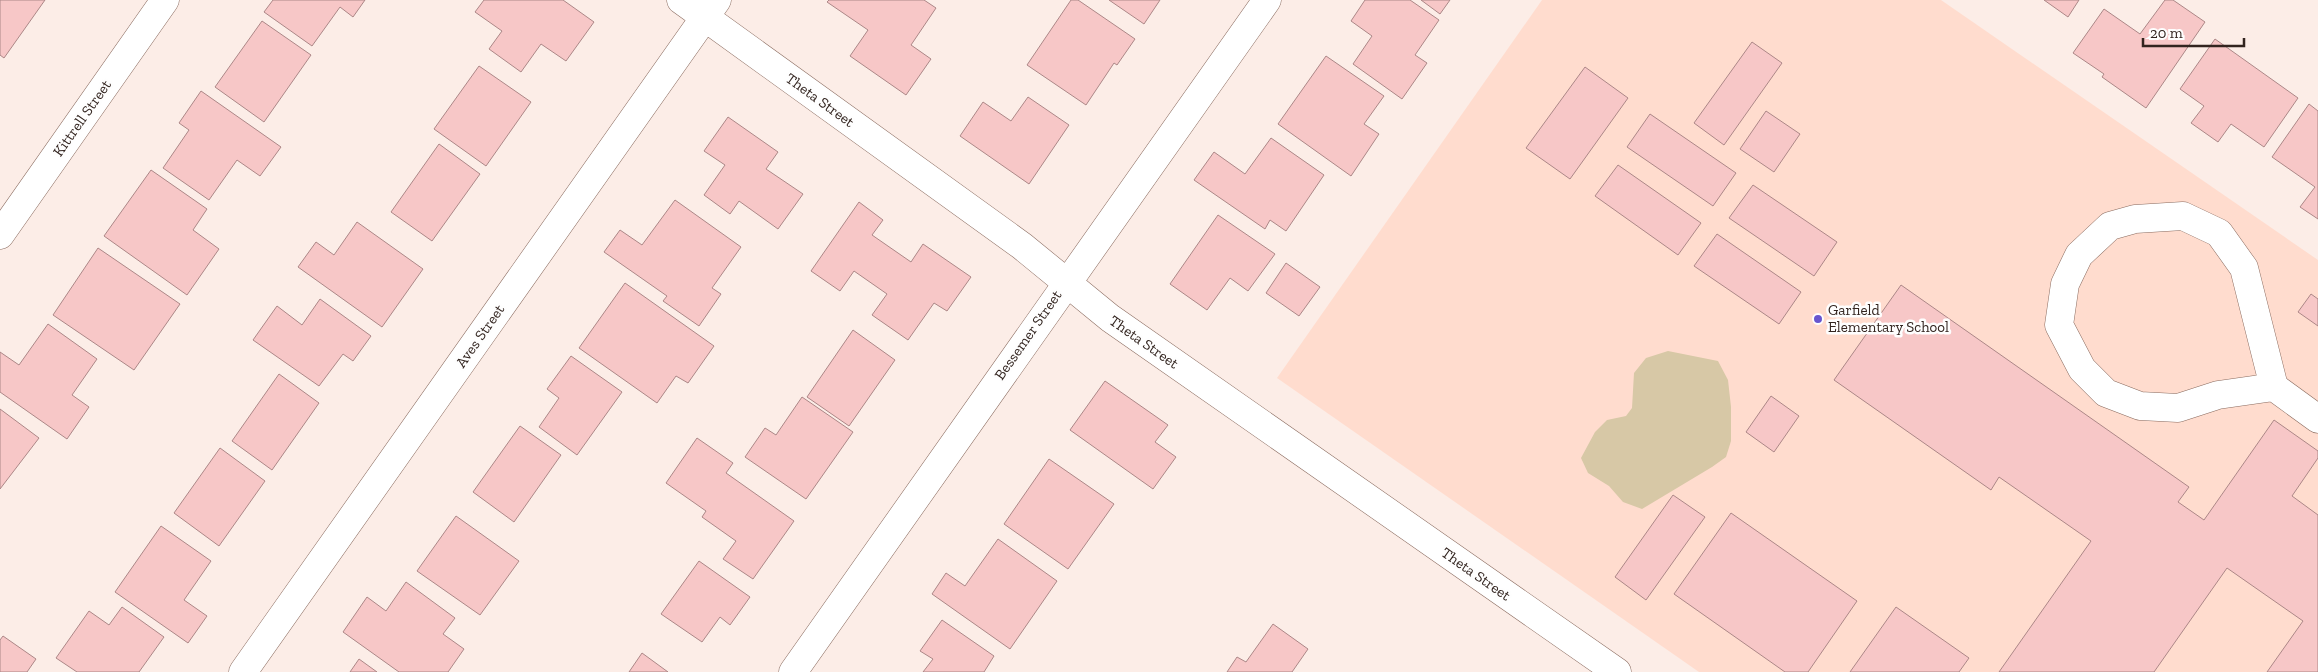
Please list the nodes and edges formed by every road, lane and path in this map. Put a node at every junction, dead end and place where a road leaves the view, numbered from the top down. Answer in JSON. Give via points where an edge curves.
{"nodes":[{"id":1,"x":165,"y":0,"type":"edge"},
{"id":2,"x":681,"y":0,"type":"edge"},
{"id":3,"x":1267,"y":0,"type":"edge"},
{"id":4,"x":711,"y":9,"type":"edge"},
{"id":5,"x":0,"y":235,"type":"edge"},
{"id":6,"x":1066,"y":281,"type":"junction"},
{"id":7,"x":2274,"y":387,"type":"junction"},
{"id":8,"x":2318,"y":419,"type":"edge"},
{"id":9,"x":243,"y":672,"type":"edge"},
{"id":10,"x":793,"y":672,"type":"edge"},
{"id":11,"x":1616,"y":672,"type":"edge"}],
"edges":[{"from":1,"to":5,"type":"street","name":"Kittrell Street"},
{"from":2,"to":4,"type":"street","name":"Theta Street"},
{"from":3,"to":6,"type":"street","name":"Bessemer Street"},
{"from":4,"to":6,"type":"street","name":"Theta Street"},
{"from":4,"to":9,"type":"street","name":"Aves Street"},
{"from":6,"to":10,"type":"street","name":"Bessemer Street"},
{"from":6,"to":11,"type":"street","name":"Theta Street","via":[[1110,318]]},
{"from":7,"to":7,"type":"street","via":[[2244,268],[2219,233],[2183,216],[2135,219],[2110,226],[2079,254],[2065,284],[2059,325],[2082,369],[2106,393],[2140,406],[2178,408],[2218,395]]},
{"from":7,"to":8,"type":"street"}]}
